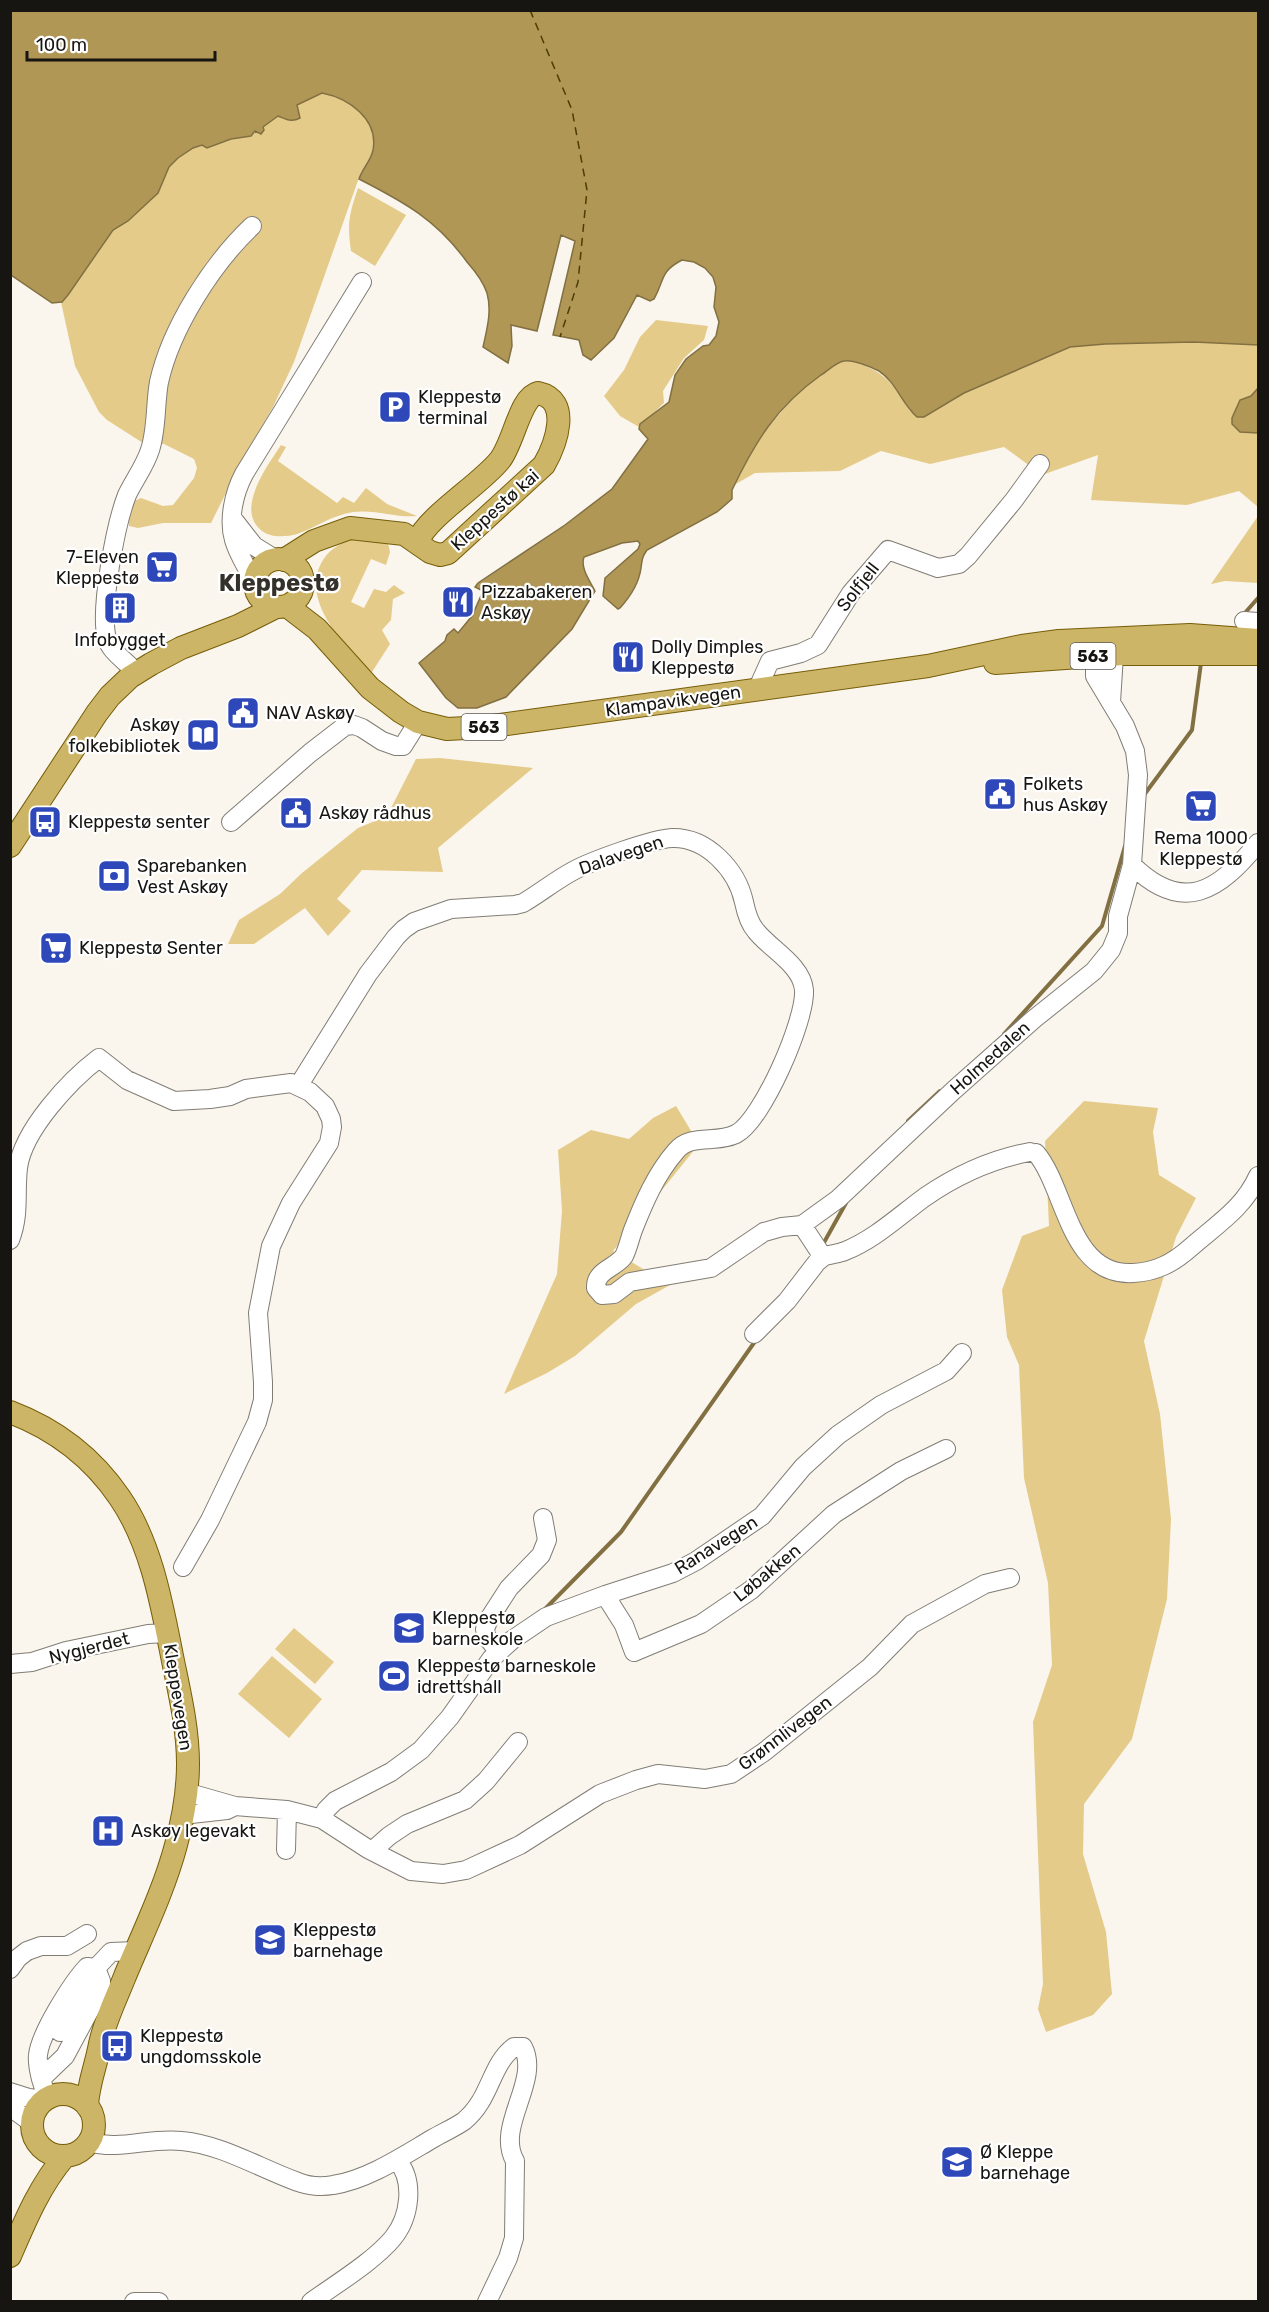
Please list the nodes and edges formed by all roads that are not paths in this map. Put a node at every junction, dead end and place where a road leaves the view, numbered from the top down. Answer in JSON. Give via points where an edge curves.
{"nodes":[{"id":1,"x":252,"y":226,"type":"dead end"},
{"id":2,"x":362,"y":282,"type":"dead end"},
{"id":3,"x":1040,"y":464,"type":"dead end"},
{"id":4,"x":233,"y":519,"type":"junction"},
{"id":5,"x":362,"y":530,"type":"junction"},
{"id":6,"x":417,"y":542,"type":"junction"},
{"id":7,"x":280,"y":559,"type":"junction"},
{"id":8,"x":303,"y":580,"type":"junction"},
{"id":9,"x":256,"y":586,"type":"junction"},
{"id":10,"x":281,"y":606,"type":"junction"},
{"id":11,"x":207,"y":638,"type":"junction"},
{"id":12,"x":1258,"y":640,"type":"edge"},
{"id":13,"x":1104,"y":650,"type":"junction"},
{"id":14,"x":1258,"y":654,"type":"edge"},
{"id":15,"x":350,"y":663,"type":"junction"},
{"id":16,"x":136,"y":673,"type":"junction"},
{"id":17,"x":761,"y":681,"type":"dead end"},
{"id":18,"x":418,"y":722,"type":"junction"},
{"id":19,"x":231,"y":822,"type":"dead end"},
{"id":20,"x":1258,"y":843,"type":"edge"},
{"id":21,"x":10,"y":846,"type":"edge"},
{"id":22,"x":1132,"y":865,"type":"junction"},
{"id":23,"x":300,"y":1086,"type":"junction"},
{"id":24,"x":1258,"y":1176,"type":"edge"},
{"id":25,"x":655,"y":1181,"type":"joint"},
{"id":26,"x":802,"y":1225,"type":"junction"},
{"id":27,"x":10,"y":1240,"type":"edge"},
{"id":28,"x":823,"y":1257,"type":"junction"},
{"id":29,"x":754,"y":1334,"type":"dead end"},
{"id":30,"x":962,"y":1353,"type":"dead end"},
{"id":31,"x":10,"y":1412,"type":"edge"},
{"id":32,"x":946,"y":1449,"type":"dead end"},
{"id":33,"x":543,"y":1518,"type":"dead end"},
{"id":34,"x":183,"y":1567,"type":"dead end"},
{"id":35,"x":1010,"y":1578,"type":"dead end"},
{"id":36,"x":605,"y":1595,"type":"junction"},
{"id":37,"x":168,"y":1633,"type":"junction"},
{"id":38,"x":498,"y":1651,"type":"junction"},
{"id":39,"x":10,"y":1664,"type":"edge"},
{"id":40,"x":518,"y":1742,"type":"dead end"},
{"id":41,"x":186,"y":1792,"type":"junction"},
{"id":42,"x":236,"y":1806,"type":"junction"},
{"id":43,"x":287,"y":1810,"type":"junction"},
{"id":44,"x":182,"y":1815,"type":"junction"},
{"id":45,"x":322,"y":1819,"type":"junction"},
{"id":46,"x":286,"y":1850,"type":"dead end"},
{"id":47,"x":372,"y":1851,"type":"junction"},
{"id":48,"x":87,"y":1934,"type":"dead end"},
{"id":49,"x":136,"y":1951,"type":"junction"},
{"id":50,"x":96,"y":1968,"type":"junction"},
{"id":51,"x":10,"y":1969,"type":"edge"},
{"id":52,"x":102,"y":2032,"type":"junction"},
{"id":53,"x":10,"y":2092,"type":"edge"},
{"id":54,"x":48,"y":2093,"type":"junction"},
{"id":55,"x":87,"y":2106,"type":"junction"},
{"id":56,"x":10,"y":2108,"type":"edge"},
{"id":57,"x":32,"y":2123,"type":"junction"},
{"id":58,"x":88,"y":2142,"type":"junction"},
{"id":59,"x":41,"y":2147,"type":"junction"},
{"id":60,"x":65,"y":2156,"type":"junction"},
{"id":61,"x":397,"y":2160,"type":"junction"},
{"id":62,"x":27,"y":2214,"type":"junction"},
{"id":63,"x":10,"y":2256,"type":"edge"},
{"id":64,"x":134,"y":2301,"type":"edge"},
{"id":65,"x":159,"y":2301,"type":"edge"},
{"id":66,"x":311,"y":2301,"type":"edge"},
{"id":67,"x":487,"y":2301,"type":"edge"}],
"edges":[{"from":1,"to":16,"type":"street","via":[[234,243],[201,291],[165,360],[150,449],[127,496],[116,534],[105,628],[110,647]]},
{"from":2,"to":4,"type":"street","via":[[244,474],[234,498]]},
{"from":3,"to":17,"type":"street","name":"Solfjell","via":[[963,562],[938,568],[888,550],[851,593],[818,645],[770,661]]},
{"from":4,"to":7,"type":"street","via":[[254,546]]},
{"from":4,"to":9,"type":"street","via":[[235,543]]},
{"from":5,"to":6,"type":"main road","name":"Kleppestø kai","via":[[405,534]]},
{"from":5,"to":7,"type":"main road","name":"Kleppestø kai","via":[[350,528],[329,534]]},
{"from":5,"to":8,"type":"main road","name":"Kleppestø kai","via":[[336,537],[323,546],[307,564]]},
{"from":6,"to":6,"type":"main road","name":"Kleppestø kai","via":[[502,457],[529,397],[538,393],[553,400],[560,415],[551,450],[540,470],[448,553],[430,552]]},
{"from":7,"to":8,"type":"main road","number":"563","via":[[296,566]]},
{"from":7,"to":9,"type":"main road","via":[[261,567]]},
{"from":8,"to":10,"type":"main road","via":[[300,595]]},
{"from":8,"to":15,"type":"main road","name":"Klampavikvegen","number":"563","via":[[312,602]]},
{"from":9,"to":10,"type":"main road","number":"563","via":[[263,601]]},
{"from":9,"to":11,"type":"main road","via":[[238,613]]},
{"from":10,"to":11,"type":"main road"},
{"from":10,"to":15,"type":"main road","name":"Klampavikvegen","number":"563","via":[[317,629]]},
{"from":11,"to":16,"type":"main road"},
{"from":12,"to":13,"type":"main road","name":"Klampavikvegen","number":"563","via":[[1215,635]]},
{"from":13,"to":14,"type":"main road","name":"Klampavikvegen","number":"563"},
{"from":13,"to":18,"type":"main road","name":"Klampavikvegen","number":"563","via":[[928,666],[485,727],[447,729]]},
{"from":13,"to":22,"type":"street","name":"Holmedalen","via":[[1095,676],[1132,743],[1138,775]]},
{"from":15,"to":18,"type":"main road","name":"Klampavikvegen","number":"563","via":[[382,699]]},
{"from":16,"to":21,"type":"main road","via":[[97,713]]},
{"from":18,"to":19,"type":"street","via":[[403,746],[382,741],[354,725],[345,726]]},
{"from":20,"to":22,"type":"street","via":[[1237,867],[1197,893],[1167,890]]},
{"from":22,"to":26,"type":"street","name":"Holmedalen","via":[[1115,942],[1094,971],[954,1090],[838,1199]]},
{"from":23,"to":25,"type":"street","name":"Dalavegen","via":[[368,974],[396,937],[414,922],[451,909],[523,903],[578,868],[655,841],[682,838],[705,847],[726,865],[739,887],[754,930],[798,974],[804,991],[788,1049],[754,1118],[730,1136],[682,1145]]},
{"from":23,"to":27,"type":"street","via":[[274,1084],[210,1099],[174,1101],[127,1080],[99,1058],[80,1072],[51,1104],[27,1143],[18,1168],[18,1215]]},
{"from":23,"to":34,"type":"street","via":[[325,1106],[331,1119],[331,1136],[291,1203],[271,1246],[258,1314],[263,1400],[257,1422]]},
{"from":24,"to":28,"type":"street","via":[[1237,1208],[1177,1258],[1154,1270],[1126,1274],[1106,1266],[1084,1248],[1033,1152],[1009,1156],[968,1172],[854,1247]]},
{"from":25,"to":26,"type":"street","name":"Holmedalen","via":[[625,1255],[596,1281],[602,1295],[616,1293],[630,1282],[711,1268],[764,1233]]},
{"from":26,"to":28,"type":"street"},
{"from":28,"to":29,"type":"street"},
{"from":30,"to":36,"type":"street","name":"Ranavegen","via":[[946,1371],[888,1401],[838,1435],[803,1467],[762,1516],[696,1561]]},
{"from":31,"to":37,"type":"main road","name":"Kleppevegen","via":[[70,1445],[98,1470],[121,1499],[146,1550]]},
{"from":32,"to":36,"type":"street","name":"Løbakken","via":[[901,1471],[834,1514],[751,1590],[695,1628],[634,1652],[624,1625]]},
{"from":33,"to":38,"type":"street","via":[[547,1540],[542,1555],[509,1588],[485,1629]]},
{"from":35,"to":47,"type":"street","name":"Grønnlivegen","via":[[985,1584],[912,1624],[870,1667],[731,1774],[705,1779],[658,1774],[636,1780],[600,1794],[520,1845],[466,1870],[443,1874],[411,1871]]},
{"from":36,"to":38,"type":"street","name":"Ranavegen","via":[[546,1617]]},
{"from":37,"to":39,"type":"street","name":"Nygjerdet","via":[[139,1635]]},
{"from":37,"to":41,"type":"main road","name":"Kleppevegen","via":[[186,1732]]},
{"from":38,"to":45,"type":"street","name":"Ranavegen","via":[[421,1750],[391,1772],[335,1801]]},
{"from":40,"to":47,"type":"street","via":[[465,1800],[407,1824]]},
{"from":41,"to":42,"type":"street","name":"Grønnlivegen"},
{"from":41,"to":44,"type":"main road","name":"Kleppevegen"},
{"from":42,"to":43,"type":"street","name":"Grønnlivegen"},
{"from":42,"to":44,"type":"street","name":"Grønnlivegen"},
{"from":43,"to":45,"type":"street","name":"Grønnlivegen"},
{"from":43,"to":46,"type":"street"},
{"from":44,"to":49,"type":"main road","name":"Kleppevegen","via":[[167,1875]]},
{"from":45,"to":47,"type":"street","name":"Grønnlivegen"},
{"from":48,"to":51,"type":"street","via":[[67,1946],[41,1946],[27,1951]]},
{"from":49,"to":50,"type":"street","via":[[111,1952]]},
{"from":49,"to":52,"type":"main road","name":"Kleppevegen"},
{"from":50,"to":54,"type":"street","via":[[101,1989]]},
{"from":50,"to":54,"type":"street","via":[[87,1967],[77,1978],[40,2043],[38,2055]]},
{"from":52,"to":54,"type":"main road","name":"Kleppevegen","via":[[74,2079]]},
{"from":52,"to":55,"type":"main road","name":"Kleppevegen"},
{"from":53,"to":54,"type":"street","via":[[29,2098]]},
{"from":54,"to":55,"type":"main road","via":[[75,2096]]},
{"from":54,"to":57,"type":"main road"},
{"from":55,"to":58,"type":"main road","via":[[93,2124]]},
{"from":56,"to":57,"type":"street"},
{"from":57,"to":59,"type":"main road","via":[[34,2138]]},
{"from":58,"to":60,"type":"main road","via":[[81,2150]]},
{"from":58,"to":61,"type":"street","via":[[120,2147],[183,2141],[215,2147],[300,2183],[320,2186],[344,2183]]},
{"from":59,"to":60,"type":"main road"},
{"from":59,"to":62,"type":"main road"},
{"from":60,"to":62,"type":"main road"},
{"from":61,"to":66,"type":"street","via":[[407,2178],[408,2195],[393,2237]]},
{"from":61,"to":67,"type":"street","via":[[464,2121],[483,2100],[505,2055],[514,2046],[524,2048],[526,2070],[509,2134],[515,2161],[514,2238]]},
{"from":62,"to":63,"type":"main road"},
{"from":64,"to":65,"type":"street"}]}
